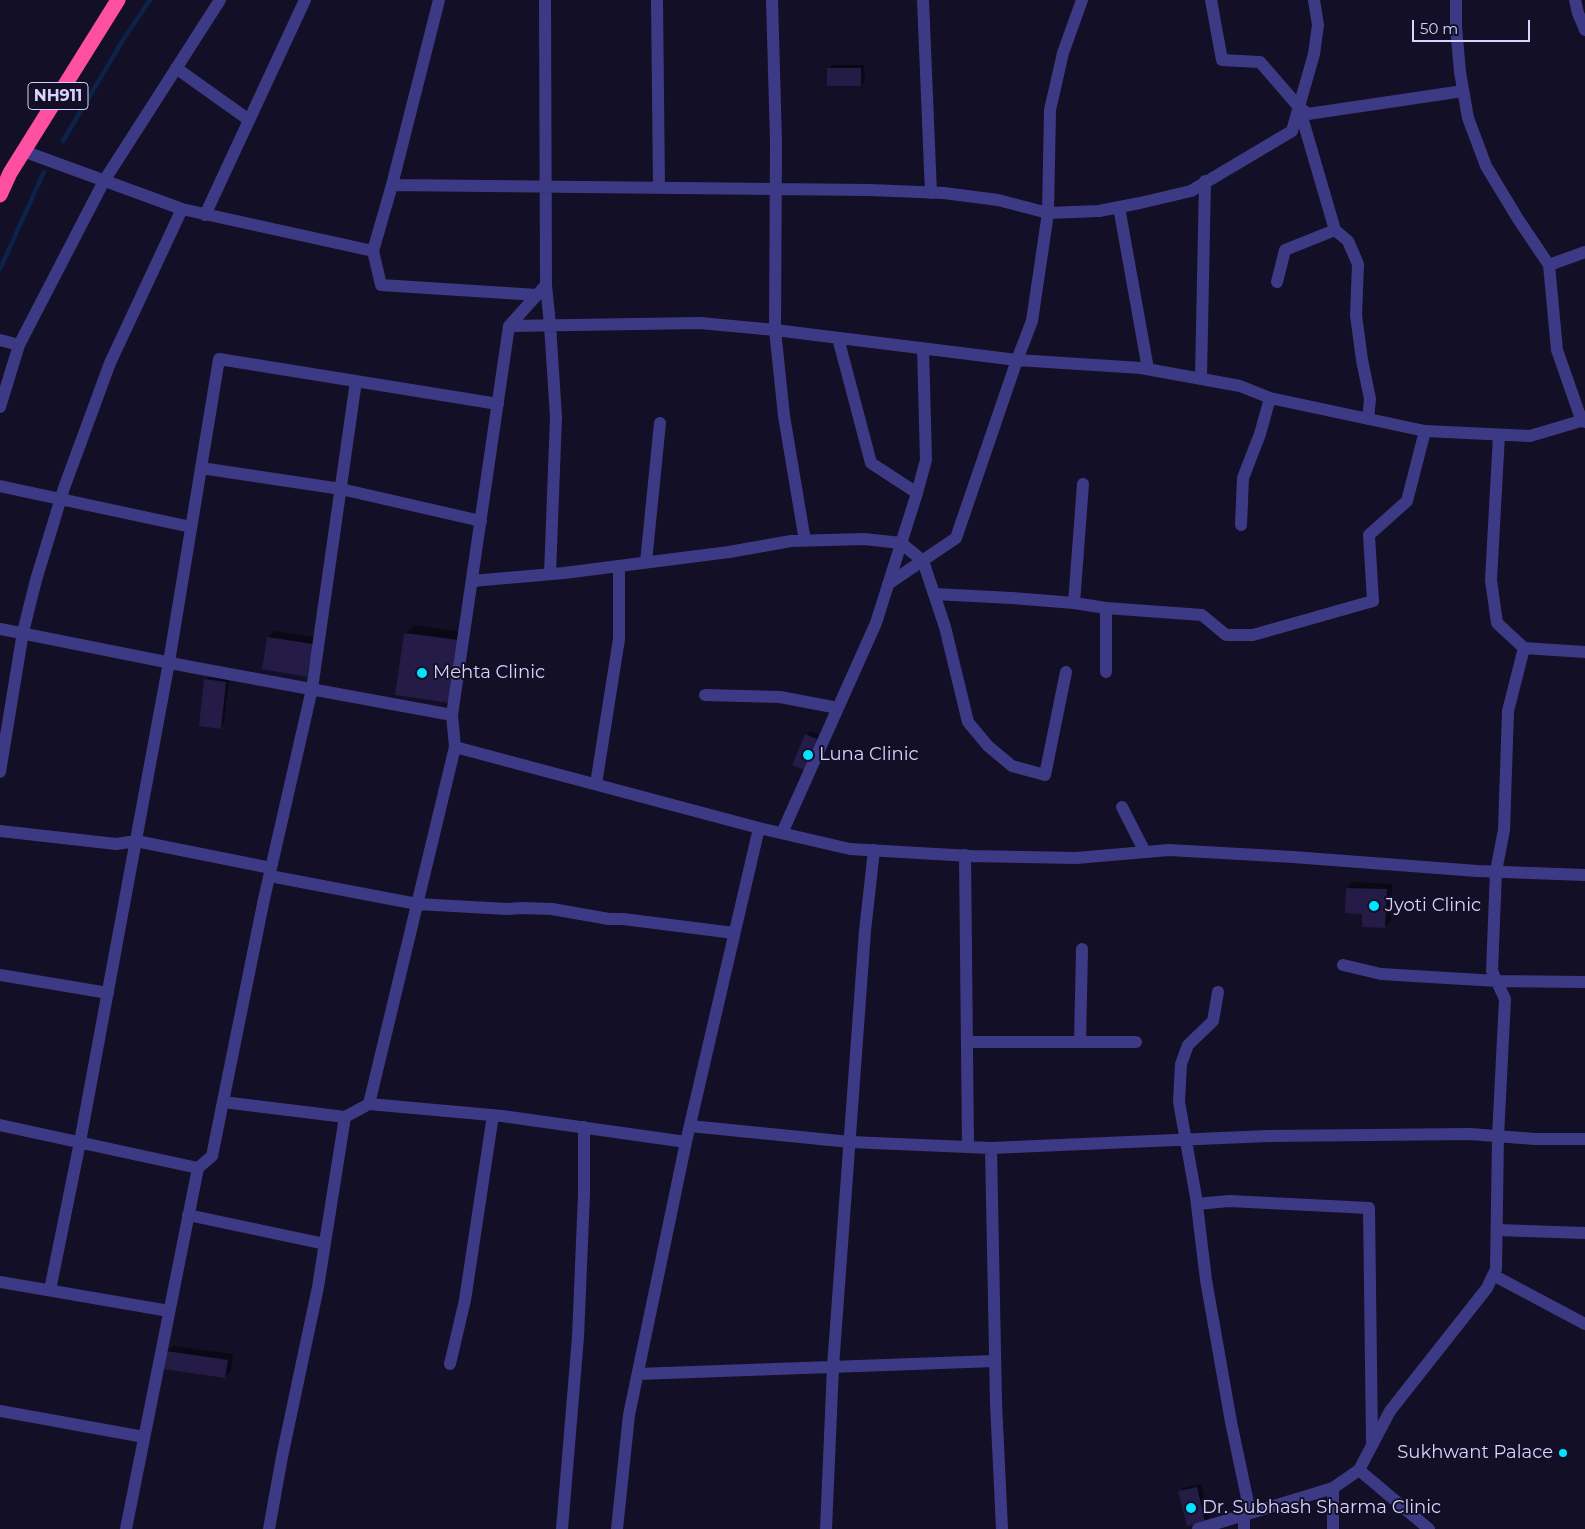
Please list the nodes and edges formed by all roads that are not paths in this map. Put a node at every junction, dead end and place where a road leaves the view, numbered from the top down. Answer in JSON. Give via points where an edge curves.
{"nodes":[{"id":1,"x":118,"y":0,"type":"edge"},
{"id":2,"x":220,"y":0,"type":"edge"},
{"id":3,"x":305,"y":0,"type":"edge"},
{"id":4,"x":439,"y":0,"type":"edge"},
{"id":5,"x":545,"y":0,"type":"edge"},
{"id":6,"x":657,"y":0,"type":"edge"},
{"id":7,"x":772,"y":0,"type":"edge"},
{"id":8,"x":923,"y":0,"type":"edge"},
{"id":9,"x":1082,"y":0,"type":"edge"},
{"id":10,"x":1211,"y":0,"type":"edge"},
{"id":11,"x":1314,"y":0,"type":"edge"},
{"id":12,"x":1456,"y":0,"type":"edge"},
{"id":13,"x":1575,"y":0,"type":"edge"},
{"id":14,"x":1585,"y":30,"type":"edge"},
{"id":15,"x":176,"y":68,"type":"junction"},
{"id":16,"x":1463,"y":91,"type":"junction"},
{"id":17,"x":1299,"y":107,"type":"junction"},
{"id":18,"x":249,"y":120,"type":"junction"},
{"id":19,"x":23,"y":151,"type":"junction"},
{"id":20,"x":104,"y":181,"type":"junction"},
{"id":21,"x":1206,"y":182,"type":"junction"},
{"id":22,"x":392,"y":185,"type":"junction"},
{"id":23,"x":546,"y":188,"type":"junction"},
{"id":24,"x":659,"y":188,"type":"junction"},
{"id":25,"x":776,"y":188,"type":"junction"},
{"id":26,"x":931,"y":193,"type":"junction"},
{"id":27,"x":0,"y":194,"type":"edge"},
{"id":28,"x":1119,"y":207,"type":"junction"},
{"id":29,"x":182,"y":209,"type":"junction"},
{"id":30,"x":1048,"y":213,"type":"junction"},
{"id":31,"x":205,"y":215,"type":"junction"},
{"id":32,"x":1335,"y":230,"type":"junction"},
{"id":33,"x":373,"y":251,"type":"junction"},
{"id":34,"x":1585,"y":252,"type":"edge"},
{"id":35,"x":1549,"y":265,"type":"junction"},
{"id":36,"x":1277,"y":282,"type":"dead end"},
{"id":37,"x":541,"y":290,"type":"junction"},
{"id":38,"x":550,"y":325,"type":"junction"},
{"id":39,"x":509,"y":326,"type":"junction"},
{"id":40,"x":775,"y":330,"type":"junction"},
{"id":41,"x":838,"y":338,"type":"junction"},
{"id":42,"x":0,"y":340,"type":"edge"},
{"id":43,"x":19,"y":345,"type":"junction"},
{"id":44,"x":923,"y":348,"type":"junction"},
{"id":45,"x":1017,"y":360,"type":"junction"},
{"id":46,"x":1148,"y":369,"type":"junction"},
{"id":47,"x":1201,"y":378,"type":"junction"},
{"id":48,"x":356,"y":381,"type":"junction"},
{"id":49,"x":1270,"y":398,"type":"junction"},
{"id":50,"x":498,"y":404,"type":"junction"},
{"id":51,"x":0,"y":407,"type":"edge"},
{"id":52,"x":1368,"y":419,"type":"junction"},
{"id":53,"x":1584,"y":421,"type":"edge"},
{"id":54,"x":660,"y":423,"type":"dead end"},
{"id":55,"x":1425,"y":431,"type":"junction"},
{"id":56,"x":1499,"y":435,"type":"junction"},
{"id":57,"x":201,"y":468,"type":"junction"},
{"id":58,"x":1083,"y":484,"type":"dead end"},
{"id":59,"x":0,"y":486,"type":"edge"},
{"id":60,"x":341,"y":488,"type":"junction"},
{"id":61,"x":918,"y":494,"type":"junction"},
{"id":62,"x":61,"y":500,"type":"junction"},
{"id":63,"x":481,"y":521,"type":"junction"},
{"id":64,"x":1241,"y":525,"type":"dead end"},
{"id":65,"x":191,"y":527,"type":"junction"},
{"id":66,"x":806,"y":541,"type":"junction"},
{"id":67,"x":901,"y":543,"type":"junction"},
{"id":68,"x":923,"y":561,"type":"junction"},
{"id":69,"x":646,"y":562,"type":"junction"},
{"id":70,"x":619,"y":566,"type":"junction"},
{"id":71,"x":550,"y":574,"type":"junction"},
{"id":72,"x":472,"y":581,"type":"junction"},
{"id":73,"x":888,"y":584,"type":"junction"},
{"id":74,"x":934,"y":594,"type":"junction"},
{"id":75,"x":1074,"y":603,"type":"junction"},
{"id":76,"x":1106,"y":608,"type":"junction"},
{"id":77,"x":0,"y":629,"type":"edge"},
{"id":78,"x":23,"y":632,"type":"junction"},
{"id":79,"x":1524,"y":648,"type":"junction"},
{"id":80,"x":1585,"y":652,"type":"edge"},
{"id":81,"x":169,"y":662,"type":"junction"},
{"id":82,"x":1066,"y":672,"type":"dead end"},
{"id":83,"x":1106,"y":672,"type":"dead end"},
{"id":84,"x":312,"y":689,"type":"junction"},
{"id":85,"x":706,"y":695,"type":"dead end"},
{"id":86,"x":838,"y":708,"type":"junction"},
{"id":87,"x":452,"y":715,"type":"junction"},
{"id":88,"x":455,"y":747,"type":"junction"},
{"id":89,"x":0,"y":772,"type":"edge"},
{"id":90,"x":596,"y":784,"type":"junction"},
{"id":91,"x":1122,"y":806,"type":"dead end"},
{"id":92,"x":758,"y":828,"type":"junction"},
{"id":93,"x":0,"y":830,"type":"edge"},
{"id":94,"x":782,"y":833,"type":"junction"},
{"id":95,"x":136,"y":841,"type":"junction"},
{"id":96,"x":874,"y":850,"type":"junction"},
{"id":97,"x":1145,"y":852,"type":"junction"},
{"id":98,"x":965,"y":856,"type":"junction"},
{"id":99,"x":1496,"y":871,"type":"junction"},
{"id":100,"x":270,"y":872,"type":"junction"},
{"id":101,"x":1585,"y":875,"type":"edge"},
{"id":102,"x":418,"y":904,"type":"junction"},
{"id":103,"x":734,"y":933,"type":"junction"},
{"id":104,"x":1082,"y":948,"type":"dead end"},
{"id":105,"x":1342,"y":965,"type":"dead end"},
{"id":106,"x":0,"y":975,"type":"edge"},
{"id":107,"x":1497,"y":981,"type":"junction"},
{"id":108,"x":1585,"y":982,"type":"edge"},
{"id":109,"x":1218,"y":992,"type":"dead end"},
{"id":110,"x":108,"y":993,"type":"junction"},
{"id":111,"x":967,"y":1042,"type":"junction"},
{"id":112,"x":1080,"y":1042,"type":"junction"},
{"id":113,"x":1136,"y":1042,"type":"dead end"},
{"id":114,"x":223,"y":1102,"type":"junction"},
{"id":115,"x":369,"y":1104,"type":"junction"},
{"id":116,"x":493,"y":1115,"type":"junction"},
{"id":117,"x":345,"y":1117,"type":"junction"},
{"id":118,"x":0,"y":1125,"type":"edge"},
{"id":119,"x":690,"y":1126,"type":"junction"},
{"id":120,"x":584,"y":1127,"type":"junction"},
{"id":121,"x":1498,"y":1136,"type":"junction"},
{"id":122,"x":1585,"y":1139,"type":"edge"},
{"id":123,"x":1187,"y":1140,"type":"junction"},
{"id":124,"x":80,"y":1142,"type":"junction"},
{"id":125,"x":686,"y":1142,"type":"junction"},
{"id":126,"x":850,"y":1142,"type":"junction"},
{"id":127,"x":968,"y":1147,"type":"junction"},
{"id":128,"x":991,"y":1148,"type":"junction"},
{"id":129,"x":198,"y":1168,"type":"junction"},
{"id":130,"x":1197,"y":1204,"type":"junction"},
{"id":131,"x":188,"y":1215,"type":"junction"},
{"id":132,"x":1497,"y":1230,"type":"junction"},
{"id":133,"x":1585,"y":1233,"type":"edge"},
{"id":134,"x":325,"y":1244,"type":"junction"},
{"id":135,"x":1493,"y":1275,"type":"junction"},
{"id":136,"x":0,"y":1282,"type":"edge"},
{"id":137,"x":50,"y":1290,"type":"junction"},
{"id":138,"x":169,"y":1311,"type":"junction"},
{"id":139,"x":1585,"y":1324,"type":"edge"},
{"id":140,"x":995,"y":1361,"type":"junction"},
{"id":141,"x":450,"y":1364,"type":"dead end"},
{"id":142,"x":833,"y":1366,"type":"junction"},
{"id":143,"x":638,"y":1374,"type":"junction"},
{"id":144,"x":0,"y":1411,"type":"edge"},
{"id":145,"x":144,"y":1437,"type":"junction"},
{"id":146,"x":1372,"y":1444,"type":"junction"},
{"id":147,"x":1360,"y":1470,"type":"junction"},
{"id":148,"x":1333,"y":1488,"type":"junction"},
{"id":149,"x":1247,"y":1513,"type":"junction"},
{"id":150,"x":126,"y":1529,"type":"edge"},
{"id":151,"x":269,"y":1529,"type":"edge"},
{"id":152,"x":562,"y":1529,"type":"edge"},
{"id":153,"x":617,"y":1529,"type":"edge"},
{"id":154,"x":826,"y":1529,"type":"edge"},
{"id":155,"x":1002,"y":1529,"type":"edge"},
{"id":156,"x":1198,"y":1529,"type":"edge"},
{"id":157,"x":1244,"y":1529,"type":"edge"},
{"id":158,"x":1333,"y":1529,"type":"edge"},
{"id":159,"x":1429,"y":1529,"type":"edge"}],
"edges":[{"from":1,"to":19,"type":"highway","number":"NH911"},
{"from":2,"to":15,"type":"street"},
{"from":3,"to":18,"type":"street"},
{"from":4,"to":22,"type":"street"},
{"from":5,"to":23,"type":"street"},
{"from":6,"to":24,"type":"street"},
{"from":7,"to":25,"type":"street"},
{"from":8,"to":26,"type":"street"},
{"from":9,"to":30,"type":"street","via":[[1063,53],[1050,110]]},
{"from":10,"to":17,"type":"street","via":[[1222,60],[1260,62]]},
{"from":11,"to":17,"type":"street","via":[[1318,25],[1314,54]]},
{"from":12,"to":16,"type":"street"},
{"from":13,"to":14,"type":"street"},
{"from":15,"to":18,"type":"street"},
{"from":15,"to":20,"type":"street"},
{"from":16,"to":17,"type":"street","via":[[1308,114]]},
{"from":16,"to":35,"type":"street","via":[[1468,118],[1486,166]]},
{"from":17,"to":21,"type":"street","via":[[1292,131]]},
{"from":17,"to":32,"type":"street"},
{"from":18,"to":31,"type":"street"},
{"from":19,"to":20,"type":"street"},
{"from":19,"to":27,"type":"highway","number":"NH911"},
{"from":20,"to":29,"type":"street"},
{"from":20,"to":43,"type":"street"},
{"from":21,"to":28,"type":"street","via":[[1191,190]]},
{"from":21,"to":47,"type":"street"},
{"from":22,"to":23,"type":"street"},
{"from":22,"to":33,"type":"street"},
{"from":23,"to":24,"type":"street"},
{"from":23,"to":37,"type":"street"},
{"from":24,"to":25,"type":"street"},
{"from":25,"to":26,"type":"street"},
{"from":25,"to":40,"type":"street"},
{"from":26,"to":30,"type":"street","via":[[998,200]]},
{"from":28,"to":30,"type":"street"},
{"from":28,"to":46,"type":"street"},
{"from":29,"to":31,"type":"street"},
{"from":29,"to":62,"type":"street","via":[[110,363]]},
{"from":30,"to":45,"type":"street","via":[[1032,321]]},
{"from":31,"to":33,"type":"street"},
{"from":32,"to":36,"type":"street","via":[[1284,250]]},
{"from":32,"to":52,"type":"street","via":[[1348,241],[1358,264],[1356,315],[1370,399]]},
{"from":33,"to":37,"type":"street","via":[[381,285]]},
{"from":34,"to":35,"type":"street"},
{"from":35,"to":53,"type":"street","via":[[1557,350]]},
{"from":37,"to":38,"type":"street"},
{"from":37,"to":39,"type":"street"},
{"from":38,"to":39,"type":"street"},
{"from":38,"to":40,"type":"street","via":[[700,323]]},
{"from":38,"to":71,"type":"street","via":[[556,417]]},
{"from":39,"to":50,"type":"street"},
{"from":40,"to":41,"type":"street"},
{"from":40,"to":66,"type":"street","via":[[784,416]]},
{"from":41,"to":44,"type":"street"},
{"from":41,"to":61,"type":"street","via":[[871,463]]},
{"from":42,"to":43,"type":"street"},
{"from":43,"to":51,"type":"street"},
{"from":44,"to":45,"type":"street"},
{"from":44,"to":61,"type":"street","via":[[926,460]]},
{"from":45,"to":46,"type":"street"},
{"from":45,"to":68,"type":"street","via":[[956,538]]},
{"from":46,"to":47,"type":"street"},
{"from":47,"to":49,"type":"street","via":[[1240,386]]},
{"from":48,"to":50,"type":"street"},
{"from":48,"to":57,"type":"street","via":[[219,359]]},
{"from":48,"to":60,"type":"street"},
{"from":49,"to":52,"type":"street"},
{"from":49,"to":64,"type":"street","via":[[1242,478]]},
{"from":50,"to":63,"type":"street"},
{"from":52,"to":55,"type":"street"},
{"from":53,"to":56,"type":"street","via":[[1530,436]]},
{"from":54,"to":69,"type":"street"},
{"from":55,"to":56,"type":"street"},
{"from":55,"to":76,"type":"street","via":[[1407,501],[1369,536],[1373,601],[1253,636],[1226,636],[1202,615]]},
{"from":56,"to":79,"type":"street","via":[[1491,580],[1497,623]]},
{"from":57,"to":60,"type":"street"},
{"from":57,"to":65,"type":"street"},
{"from":58,"to":75,"type":"street"},
{"from":59,"to":62,"type":"street"},
{"from":60,"to":63,"type":"street"},
{"from":60,"to":84,"type":"street"},
{"from":61,"to":67,"type":"street"},
{"from":62,"to":65,"type":"street"},
{"from":62,"to":78,"type":"street"},
{"from":63,"to":72,"type":"street"},
{"from":65,"to":81,"type":"street"},
{"from":66,"to":67,"type":"street","via":[[864,538]]},
{"from":66,"to":69,"type":"street"},
{"from":67,"to":68,"type":"street"},
{"from":67,"to":73,"type":"street"},
{"from":68,"to":73,"type":"street"},
{"from":68,"to":74,"type":"street"},
{"from":69,"to":70,"type":"street"},
{"from":70,"to":71,"type":"street"},
{"from":70,"to":90,"type":"street","via":[[619,639]]},
{"from":71,"to":72,"type":"street"},
{"from":72,"to":87,"type":"street"},
{"from":73,"to":86,"type":"street","via":[[876,623]]},
{"from":74,"to":75,"type":"street"},
{"from":74,"to":82,"type":"street","via":[[968,722],[988,746],[1012,766],[1044,775]]},
{"from":75,"to":76,"type":"street"},
{"from":76,"to":83,"type":"street"},
{"from":77,"to":78,"type":"street"},
{"from":78,"to":81,"type":"street"},
{"from":78,"to":89,"type":"street"},
{"from":79,"to":80,"type":"street"},
{"from":79,"to":99,"type":"street","via":[[1508,711],[1504,830]]},
{"from":81,"to":84,"type":"street"},
{"from":81,"to":95,"type":"street"},
{"from":84,"to":87,"type":"street"},
{"from":84,"to":100,"type":"street"},
{"from":85,"to":86,"type":"street","via":[[780,697]]},
{"from":86,"to":94,"type":"street"},
{"from":87,"to":88,"type":"street"},
{"from":88,"to":90,"type":"street"},
{"from":88,"to":102,"type":"street"},
{"from":90,"to":92,"type":"street"},
{"from":91,"to":97,"type":"street"},
{"from":92,"to":94,"type":"street"},
{"from":92,"to":103,"type":"street"},
{"from":93,"to":95,"type":"street","via":[[116,844]]},
{"from":94,"to":96,"type":"street","via":[[850,849]]},
{"from":95,"to":100,"type":"street"},
{"from":95,"to":110,"type":"street"},
{"from":96,"to":98,"type":"street"},
{"from":96,"to":126,"type":"street"},
{"from":97,"to":98,"type":"street","via":[[1076,858]]},
{"from":97,"to":99,"type":"street","via":[[1169,850],[1293,856]]},
{"from":98,"to":111,"type":"street"},
{"from":99,"to":101,"type":"street"},
{"from":99,"to":107,"type":"street","via":[[1492,971]]},
{"from":100,"to":102,"type":"street"},
{"from":100,"to":114,"type":"street"},
{"from":102,"to":103,"type":"street","via":[[552,909]]},
{"from":102,"to":115,"type":"street"},
{"from":103,"to":119,"type":"street"},
{"from":104,"to":112,"type":"street"},
{"from":105,"to":107,"type":"street","via":[[1381,974]]},
{"from":106,"to":110,"type":"street"},
{"from":107,"to":108,"type":"street"},
{"from":107,"to":121,"type":"street","via":[[1505,998]]},
{"from":109,"to":123,"type":"street","via":[[1213,1021],[1188,1045],[1181,1064],[1179,1102]]},
{"from":110,"to":124,"type":"street"},
{"from":111,"to":112,"type":"street"},
{"from":111,"to":127,"type":"street"},
{"from":112,"to":113,"type":"street"},
{"from":114,"to":117,"type":"street"},
{"from":114,"to":129,"type":"street","via":[[212,1156]]},
{"from":115,"to":116,"type":"street"},
{"from":115,"to":117,"type":"street"},
{"from":116,"to":120,"type":"street"},
{"from":116,"to":141,"type":"street","via":[[465,1300]]},
{"from":117,"to":134,"type":"street"},
{"from":118,"to":124,"type":"street"},
{"from":119,"to":125,"type":"street"},
{"from":119,"to":126,"type":"street"},
{"from":120,"to":125,"type":"street"},
{"from":120,"to":152,"type":"street","via":[[578,1337]]},
{"from":121,"to":122,"type":"street"},
{"from":121,"to":123,"type":"street","via":[[1277,1136]]},
{"from":121,"to":132,"type":"street"},
{"from":123,"to":128,"type":"street"},
{"from":123,"to":130,"type":"street"},
{"from":124,"to":129,"type":"street"},
{"from":124,"to":137,"type":"street"},
{"from":125,"to":143,"type":"street"},
{"from":126,"to":127,"type":"street"},
{"from":126,"to":142,"type":"street"},
{"from":127,"to":128,"type":"street"},
{"from":128,"to":140,"type":"street"},
{"from":129,"to":131,"type":"street"},
{"from":130,"to":146,"type":"street","via":[[1228,1201],[1369,1208]]},
{"from":130,"to":149,"type":"street","via":[[1208,1290]]},
{"from":131,"to":134,"type":"street"},
{"from":131,"to":138,"type":"street"},
{"from":132,"to":133,"type":"street"},
{"from":132,"to":135,"type":"street"},
{"from":134,"to":151,"type":"street"},
{"from":135,"to":139,"type":"street"},
{"from":135,"to":146,"type":"street","via":[[1390,1411]]},
{"from":136,"to":137,"type":"street"},
{"from":137,"to":138,"type":"street"},
{"from":138,"to":145,"type":"street"},
{"from":140,"to":142,"type":"street"},
{"from":140,"to":155,"type":"street"},
{"from":142,"to":143,"type":"street"},
{"from":142,"to":154,"type":"street"},
{"from":143,"to":153,"type":"street","via":[[629,1415]]},
{"from":144,"to":145,"type":"street"},
{"from":145,"to":150,"type":"street"},
{"from":146,"to":147,"type":"street"},
{"from":147,"to":148,"type":"street"},
{"from":147,"to":159,"type":"street"},
{"from":148,"to":149,"type":"street"},
{"from":148,"to":158,"type":"street"},
{"from":149,"to":156,"type":"street"},
{"from":149,"to":157,"type":"street"}]}
